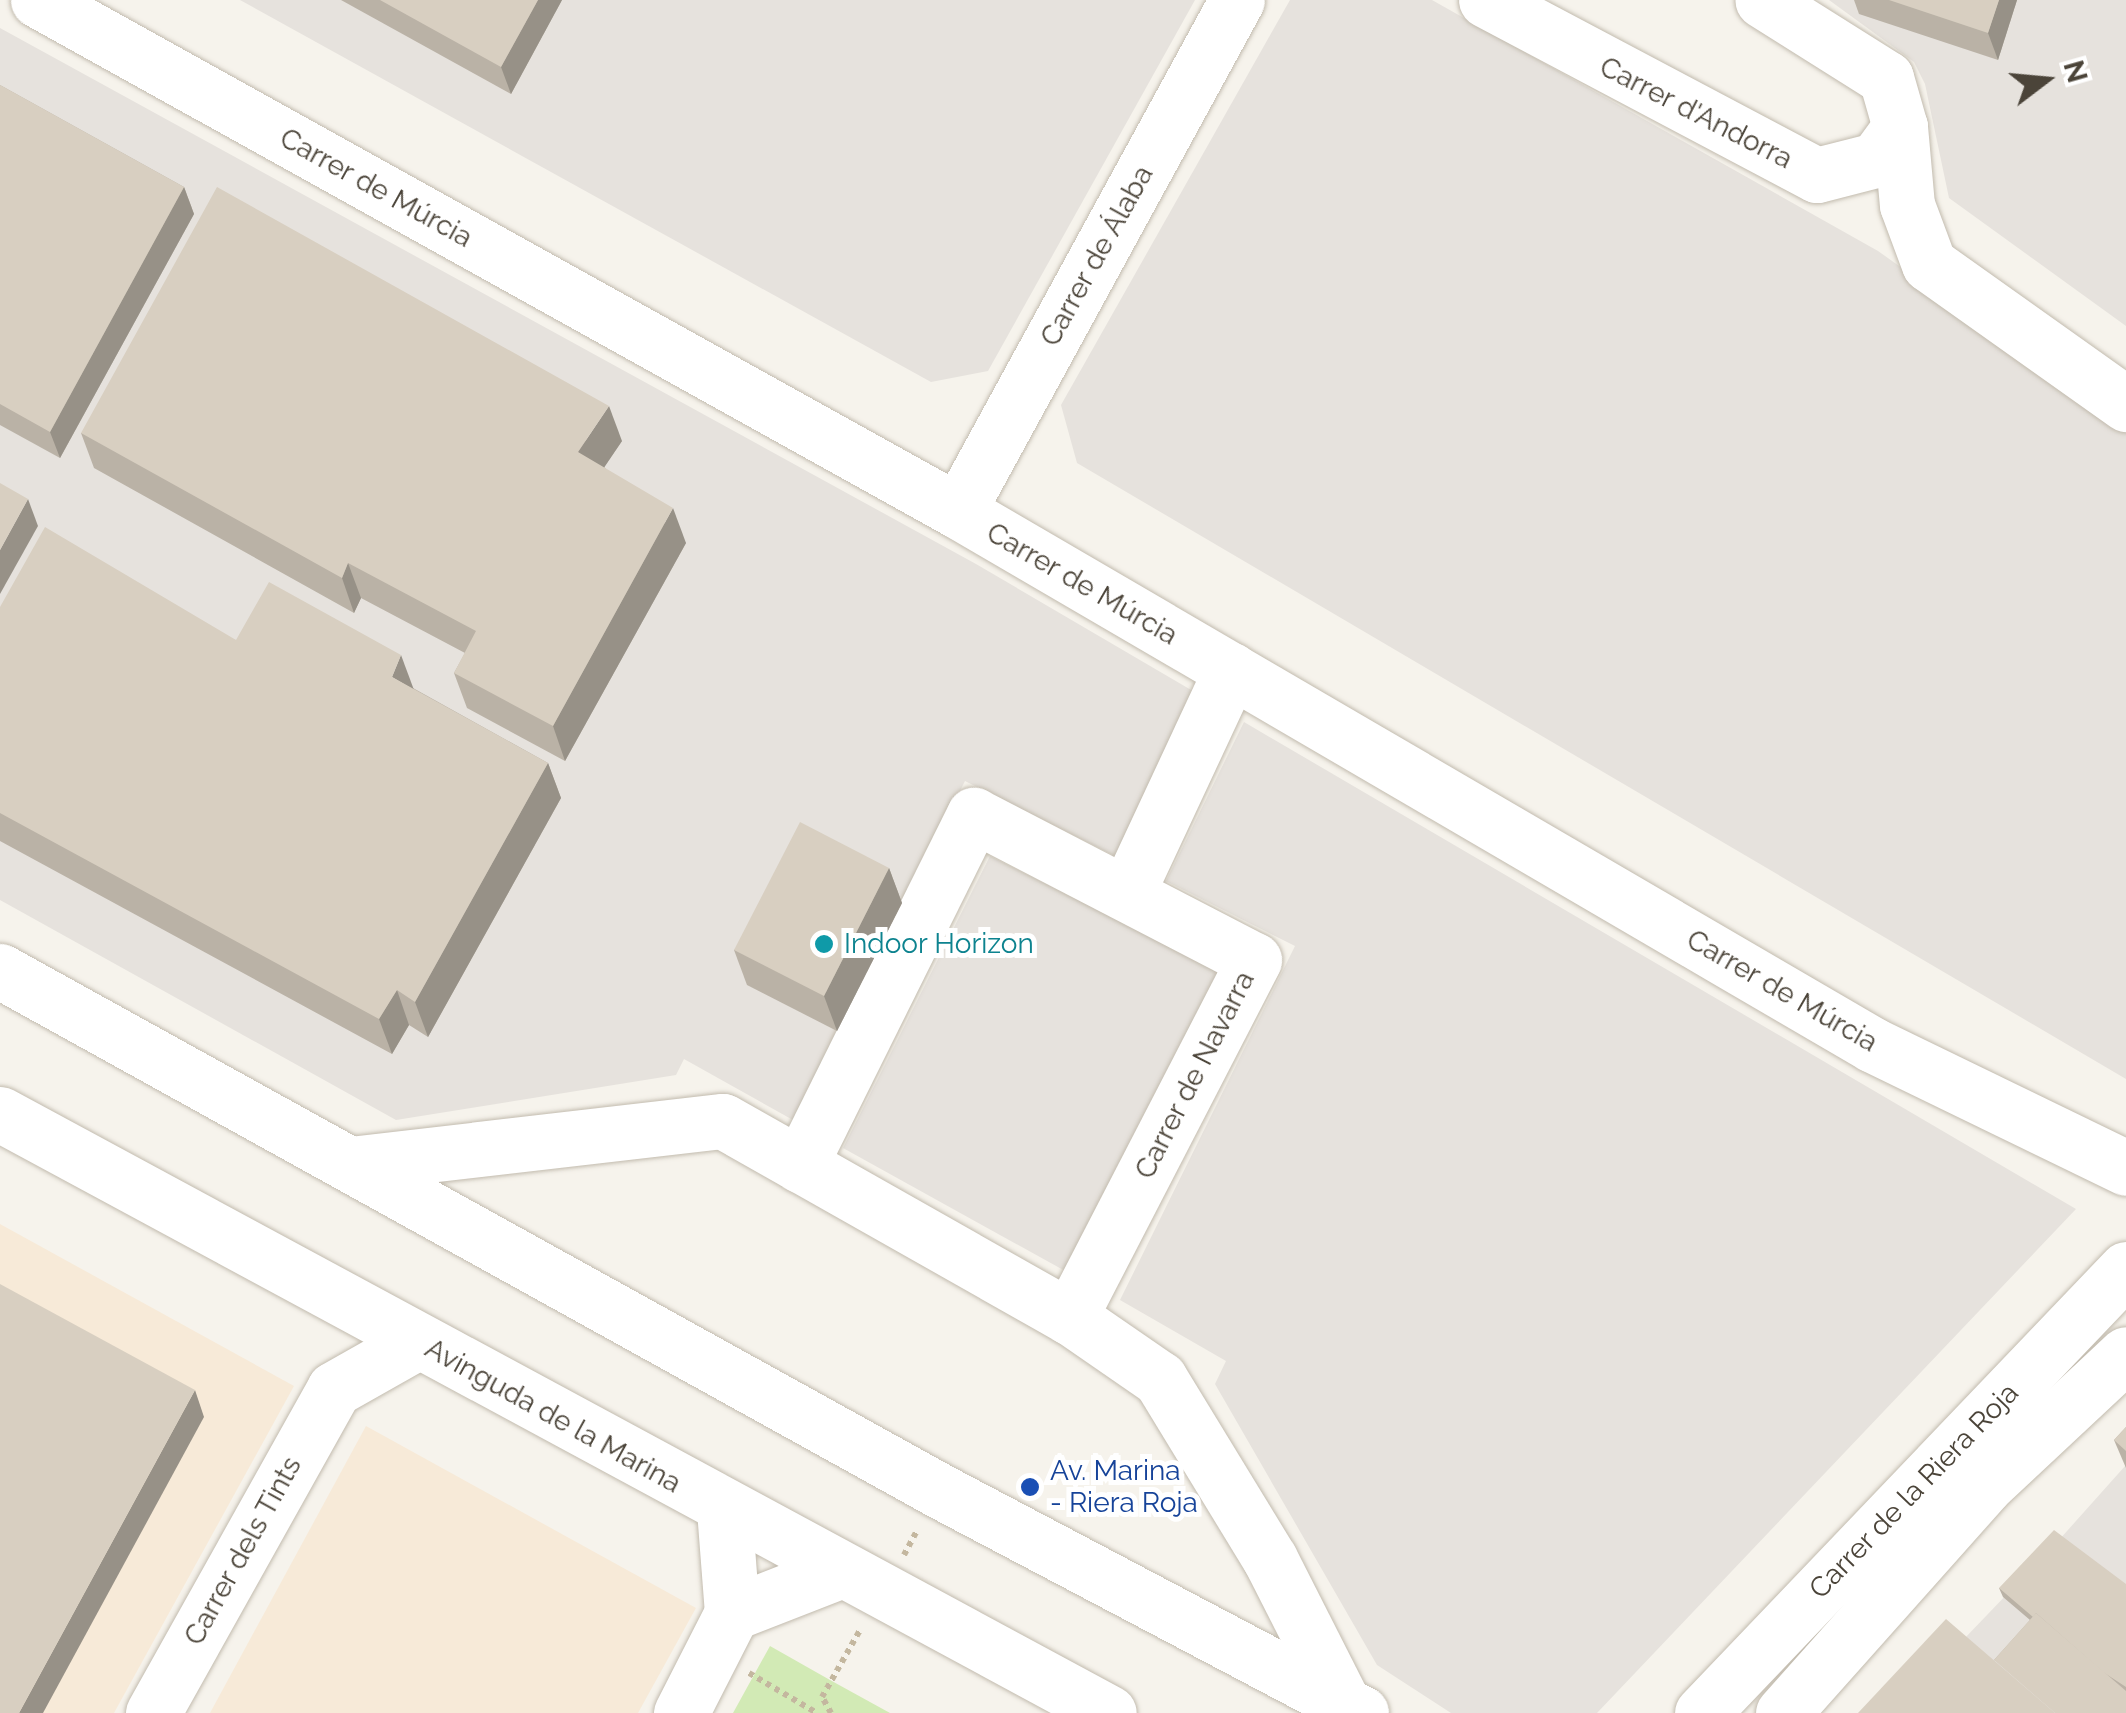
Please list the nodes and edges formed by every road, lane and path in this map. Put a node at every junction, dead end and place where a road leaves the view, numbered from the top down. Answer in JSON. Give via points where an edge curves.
{"nodes":[{"id":1,"x":38,"y":0,"type":"edge"},
{"id":2,"x":1236,"y":0,"type":"edge"},
{"id":3,"x":1486,"y":0,"type":"edge"},
{"id":4,"x":1762,"y":0,"type":"edge"},
{"id":5,"x":1900,"y":126,"type":"junction"},
{"id":6,"x":2126,"y":404,"type":"edge"},
{"id":7,"x":958,"y":511,"type":"junction"},
{"id":8,"x":1232,"y":670,"type":"junction"},
{"id":9,"x":1128,"y":891,"type":"junction"},
{"id":10,"x":0,"y":971,"type":"edge"},
{"id":11,"x":0,"y":1114,"type":"edge"},
{"id":12,"x":350,"y":1164,"type":"junction"},
{"id":13,"x":800,"y":1164,"type":"junction"},
{"id":14,"x":2126,"y":1168,"type":"edge"},
{"id":15,"x":2126,"y":1269,"type":"edge"},
{"id":16,"x":324,"y":1291,"type":"junction"},
{"id":17,"x":1070,"y":1318,"type":"junction"},
{"id":18,"x":416,"y":1342,"type":"junction"},
{"id":19,"x":2126,"y":1354,"type":"edge"},
{"id":20,"x":334,"y":1389,"type":"junction"},
{"id":21,"x":724,"y":1510,"type":"junction"},
{"id":22,"x":839,"y":1571,"type":"junction"},
{"id":23,"x":721,"y":1634,"type":"junction"},
{"id":24,"x":830,"y":1680,"type":"dead end"},
{"id":25,"x":1352,"y":1708,"type":"edge"},
{"id":26,"x":153,"y":1713,"type":"edge"},
{"id":27,"x":681,"y":1713,"type":"edge"},
{"id":28,"x":817,"y":1713,"type":"edge"},
{"id":29,"x":830,"y":1713,"type":"edge"},
{"id":30,"x":1109,"y":1713,"type":"edge"},
{"id":31,"x":1702,"y":1713,"type":"edge"},
{"id":32,"x":1783,"y":1713,"type":"edge"}],
"edges":[{"from":1,"to":7,"type":"street","name":"Carrer de Múrcia"},
{"from":2,"to":7,"type":"street","name":"Carrer de Álaba"},
{"from":3,"to":5,"type":"street","name":"Carrer d'Andorra","via":[[1817,175],[1876,160]]},
{"from":4,"to":5,"type":"street","via":[[1886,78]]},
{"from":5,"to":6,"type":"street","via":[[1907,205],[1929,264]]},
{"from":7,"to":8,"type":"street","name":"Carrer de Múrcia"},
{"from":8,"to":9,"type":"street"},
{"from":8,"to":14,"type":"street","name":"Carrer de Múrcia","via":[[1873,1045]]},
{"from":9,"to":13,"type":"street","name":"Carrer de Navarra","via":[[974,814]]},
{"from":9,"to":17,"type":"street","name":"Carrer de Navarra","via":[[1254,960]]},
{"from":10,"to":12,"type":"street"},
{"from":11,"to":16,"type":"street","name":"Avinguda de la Marina"},
{"from":12,"to":13,"type":"street","via":[[723,1121]]},
{"from":12,"to":25,"type":"street"},
{"from":13,"to":17,"type":"street"},
{"from":15,"to":31,"type":"street","name":"Carrer de la Riera Roja"},
{"from":16,"to":18,"type":"street","name":"Avinguda de la Marina"},
{"from":16,"to":20,"type":"street"},
{"from":17,"to":25,"type":"street","via":[[1160,1379]]},
{"from":18,"to":20,"type":"street"},
{"from":18,"to":21,"type":"street","name":"Avinguda de la Marina"},
{"from":19,"to":32,"type":"street","name":"Carrer de la Riera Roja","via":[[1986,1486]]},
{"from":20,"to":26,"type":"street","name":"Carrer dels Tints"},
{"from":21,"to":22,"type":"street","name":"Avinguda de la Marina"},
{"from":21,"to":23,"type":"street"},
{"from":22,"to":23,"type":"street"},
{"from":22,"to":30,"type":"street","name":"Avinguda de la Marina"},
{"from":23,"to":27,"type":"street"},
{"from":23,"to":28,"type":"path"},
{"from":24,"to":29,"type":"path","via":[[822,1697]]}]}
